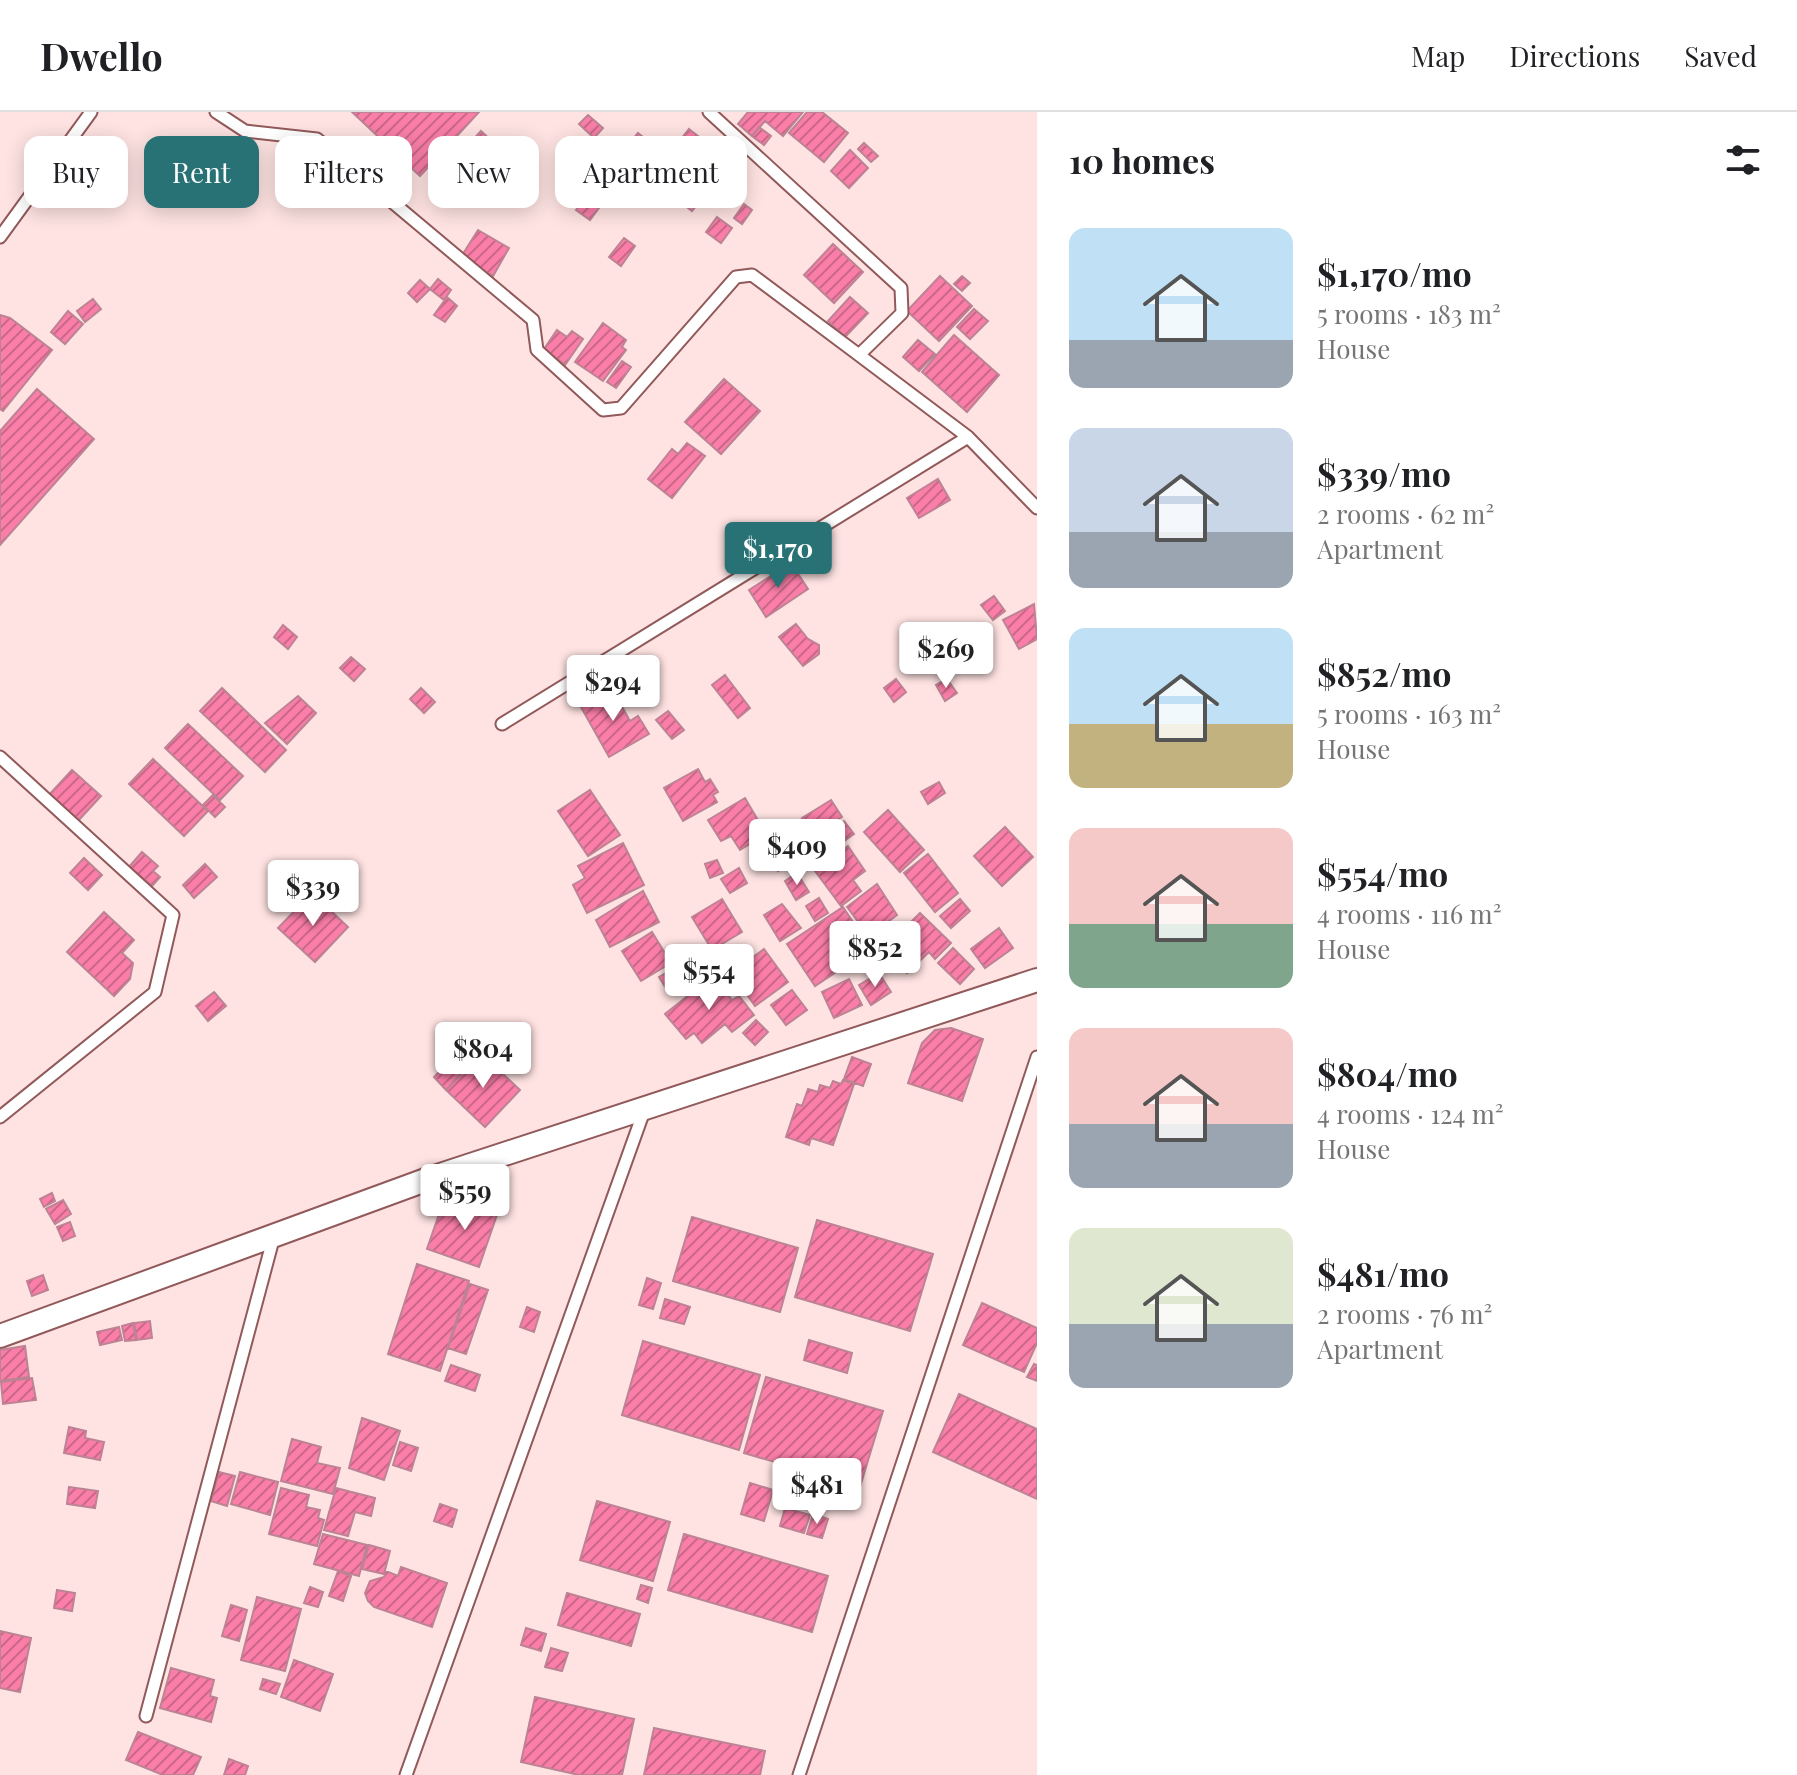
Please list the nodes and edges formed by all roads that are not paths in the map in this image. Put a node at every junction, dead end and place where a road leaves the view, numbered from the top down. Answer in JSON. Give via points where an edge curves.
{"nodes":[{"id":1,"x":91,"y":112,"type":"edge"},
{"id":2,"x":216,"y":112,"type":"edge"},
{"id":3,"x":709,"y":112,"type":"edge"},
{"id":4,"x":0,"y":237,"type":"edge"},
{"id":5,"x":859,"y":355,"type":"junction"},
{"id":6,"x":968,"y":437,"type":"junction"},
{"id":7,"x":1037,"y":508,"type":"edge"},
{"id":8,"x":502,"y":724,"type":"dead end"},
{"id":9,"x":0,"y":757,"type":"edge"},
{"id":10,"x":1037,"y":980,"type":"edge"},
{"id":11,"x":1037,"y":1057,"type":"edge"},
{"id":12,"x":644,"y":1111,"type":"junction"},
{"id":13,"x":0,"y":1117,"type":"edge"},
{"id":14,"x":274,"y":1236,"type":"junction"},
{"id":15,"x":0,"y":1336,"type":"edge"},
{"id":16,"x":146,"y":1716,"type":"dead end"},
{"id":17,"x":406,"y":1775,"type":"edge"},
{"id":18,"x":799,"y":1775,"type":"edge"}],
"edges":[{"from":1,"to":4,"type":"lane"},
{"from":2,"to":5,"type":"lane","via":[[245,131],[317,139],[533,320],[537,350],[603,410],[621,408],[736,277],[752,275]]},
{"from":3,"to":5,"type":"lane","via":[[901,288],[902,313]]},
{"from":5,"to":6,"type":"lane"},
{"from":6,"to":7,"type":"lane"},
{"from":6,"to":8,"type":"lane"},
{"from":9,"to":13,"type":"lane","via":[[173,915],[155,992]]},
{"from":10,"to":12,"type":"street"},
{"from":11,"to":18,"type":"lane"},
{"from":12,"to":14,"type":"street","via":[[431,1178]]},
{"from":12,"to":17,"type":"lane"},
{"from":14,"to":15,"type":"street"},
{"from":14,"to":16,"type":"lane"}]}
